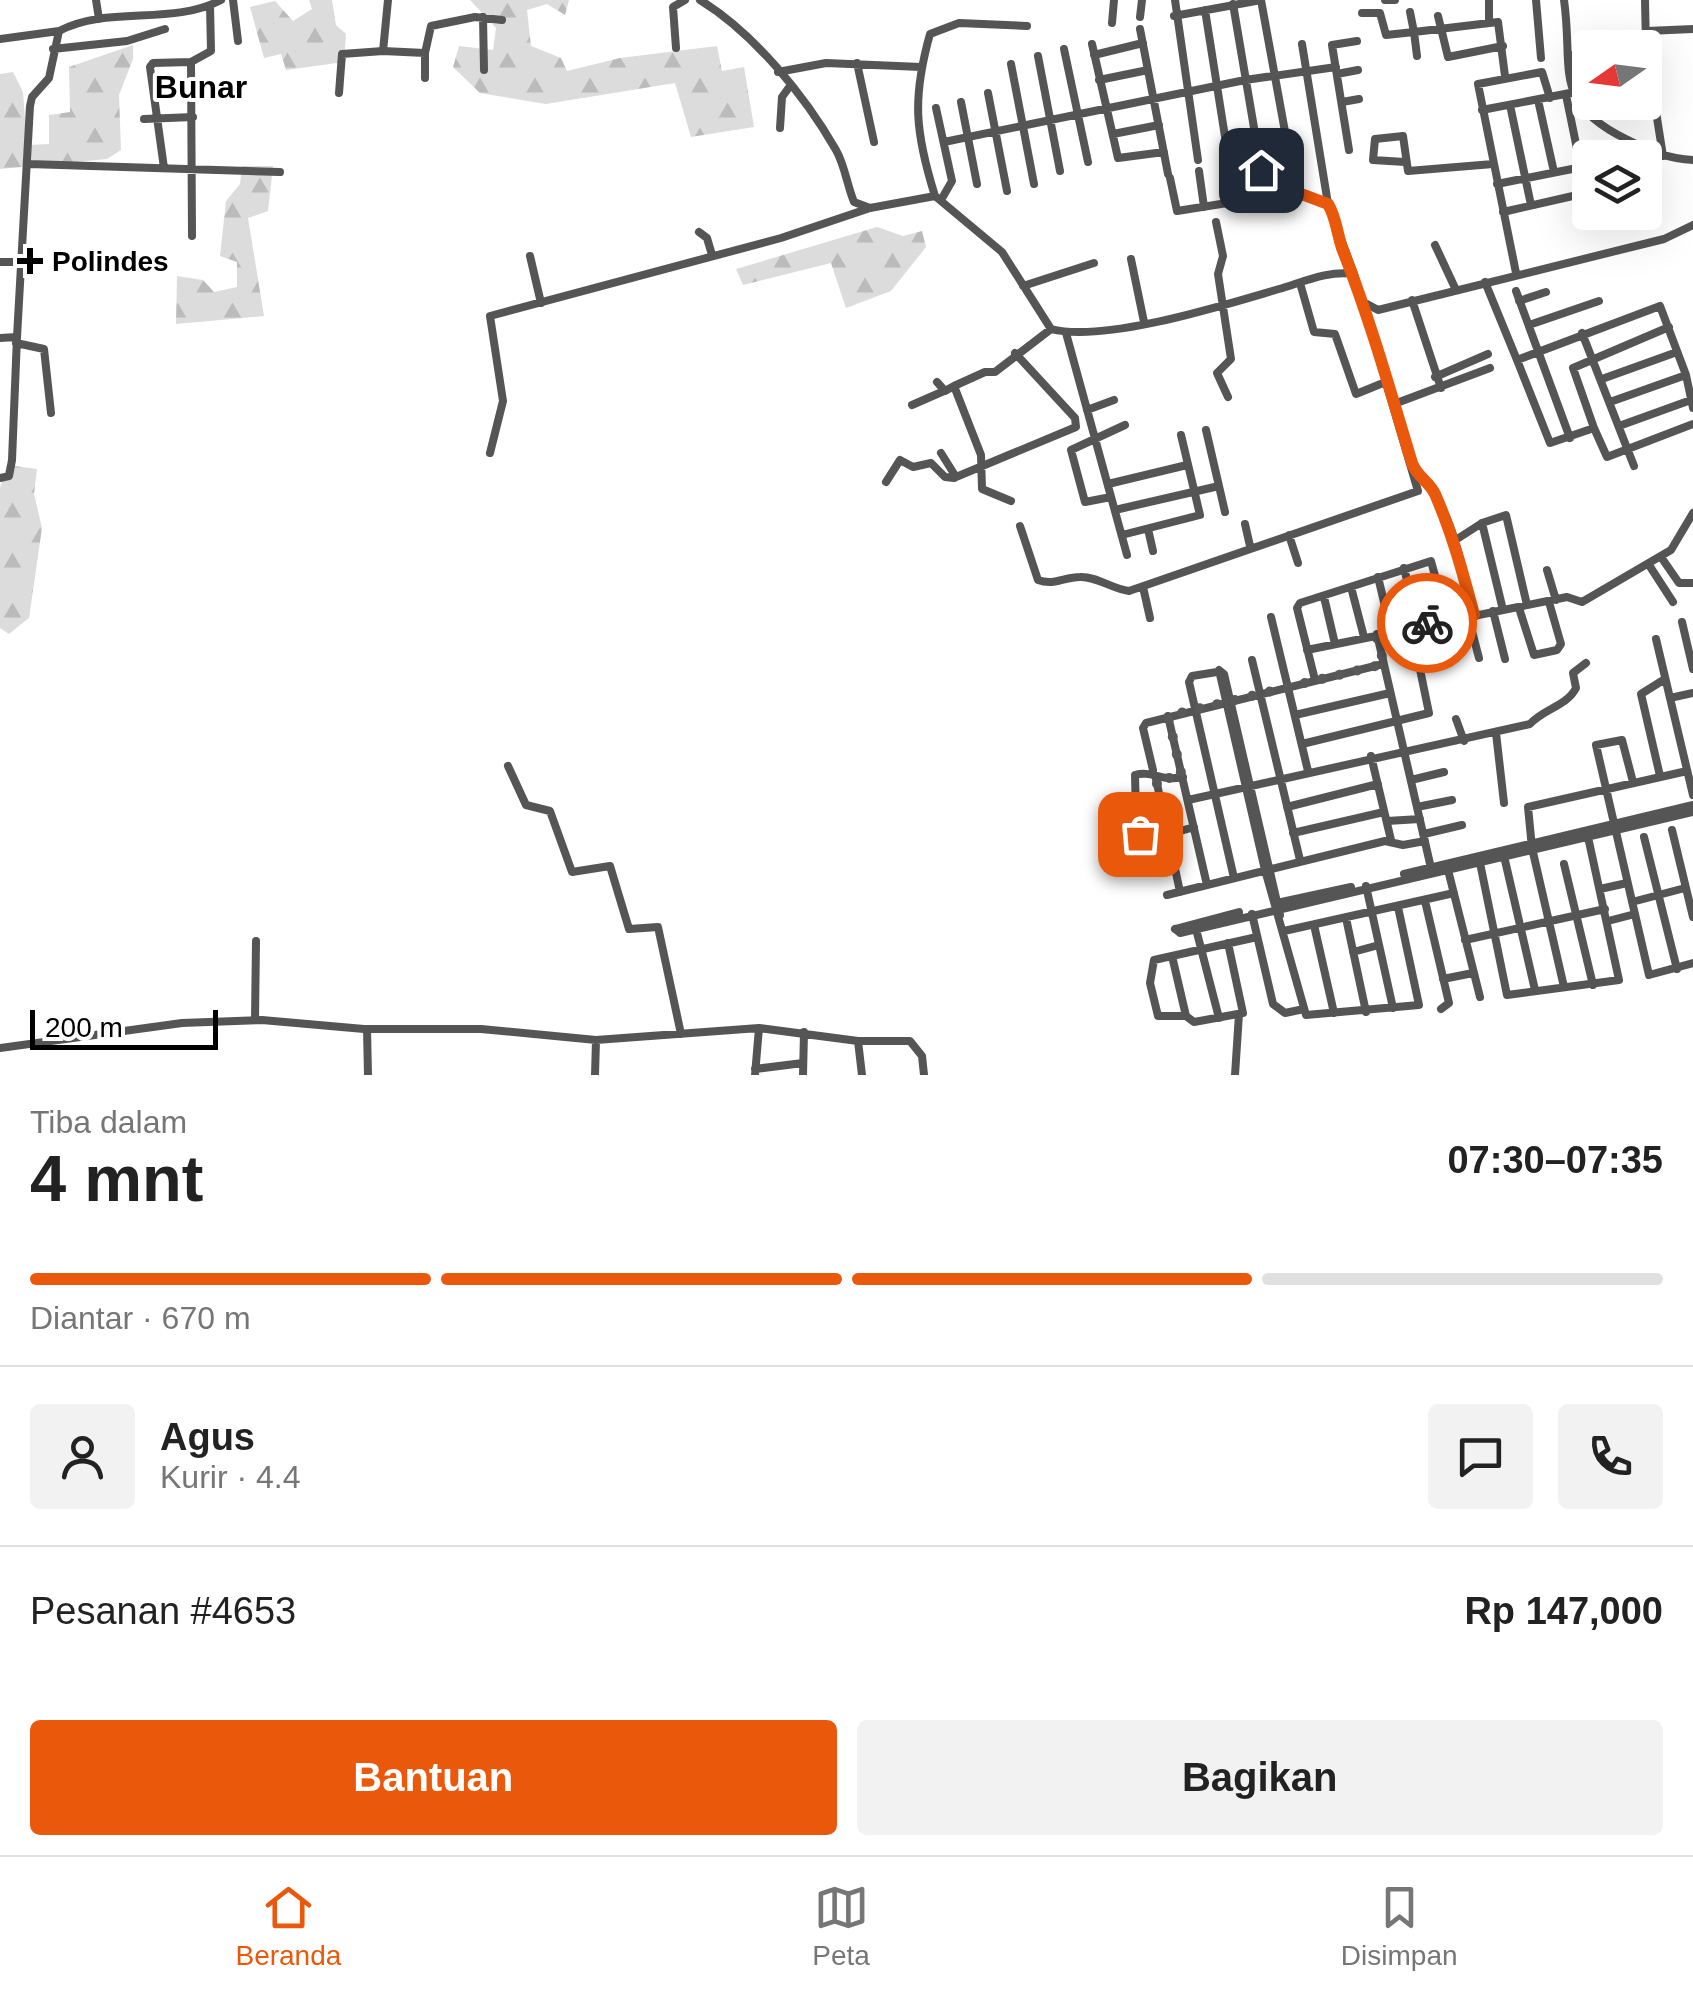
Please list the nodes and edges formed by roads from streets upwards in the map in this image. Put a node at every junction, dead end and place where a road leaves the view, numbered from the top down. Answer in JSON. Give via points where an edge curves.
{"nodes":[{"id":1,"x":96,"y":0,"type":"edge"},
{"id":2,"x":221,"y":0,"type":"edge"},
{"id":3,"x":234,"y":0,"type":"edge"},
{"id":4,"x":388,"y":0,"type":"edge"},
{"id":5,"x":685,"y":0,"type":"edge"},
{"id":6,"x":700,"y":0,"type":"edge"},
{"id":7,"x":1114,"y":0,"type":"edge"},
{"id":8,"x":1142,"y":0,"type":"edge"},
{"id":9,"x":1175,"y":0,"type":"edge"},
{"id":10,"x":1261,"y":0,"type":"edge"},
{"id":11,"x":1385,"y":0,"type":"edge"},
{"id":12,"x":1395,"y":0,"type":"edge"},
{"id":13,"x":1490,"y":0,"type":"edge"},
{"id":14,"x":1536,"y":0,"type":"edge"},
{"id":15,"x":1564,"y":0,"type":"edge"},
{"id":16,"x":1645,"y":0,"type":"edge"},
{"id":17,"x":191,"y":4,"type":"edge"},
{"id":18,"x":210,"y":4,"type":"junction"},
{"id":19,"x":1232,"y":4,"type":"junction"},
{"id":20,"x":1205,"y":10,"type":"junction"},
{"id":21,"x":1466,"y":11,"type":"dead end"},
{"id":22,"x":1410,"y":12,"type":"dead end"},
{"id":23,"x":1362,"y":13,"type":"dead end"},
{"id":24,"x":1174,"y":16,"type":"junction"},
{"id":25,"x":1438,"y":16,"type":"dead end"},
{"id":26,"x":483,"y":17,"type":"junction"},
{"id":27,"x":1140,"y":17,"type":"dead end"},
{"id":28,"x":100,"y":19,"type":"junction"},
{"id":29,"x":502,"y":20,"type":"dead end"},
{"id":30,"x":1488,"y":21,"type":"junction"},
{"id":31,"x":1112,"y":23,"type":"dead end"},
{"id":32,"x":1468,"y":24,"type":"junction"},
{"id":33,"x":1027,"y":26,"type":"dead end"},
{"id":34,"x":166,"y":29,"type":"dead end"},
{"id":35,"x":1140,"y":29,"type":"dead end"},
{"id":36,"x":1440,"y":29,"type":"junction"},
{"id":37,"x":1693,"y":29,"type":"edge"},
{"id":38,"x":1647,"y":30,"type":"edge"},
{"id":39,"x":1662,"y":30,"type":"edge"},
{"id":40,"x":60,"y":31,"type":"junction"},
{"id":41,"x":1414,"y":32,"type":"junction"},
{"id":42,"x":0,"y":39,"type":"edge"},
{"id":43,"x":238,"y":41,"type":"dead end"},
{"id":44,"x":1357,"y":41,"type":"dead end"},
{"id":45,"x":1143,"y":43,"type":"junction"},
{"id":46,"x":1092,"y":44,"type":"dead end"},
{"id":47,"x":1302,"y":44,"type":"dead end"},
{"id":48,"x":1502,"y":46,"type":"junction"},
{"id":49,"x":676,"y":48,"type":"dead end"},
{"id":50,"x":1064,"y":48,"type":"dead end"},
{"id":51,"x":53,"y":49,"type":"junction"},
{"id":52,"x":383,"y":51,"type":"junction"},
{"id":53,"x":424,"y":53,"type":"junction"},
{"id":54,"x":1094,"y":54,"type":"junction"},
{"id":55,"x":1038,"y":56,"type":"dead end"},
{"id":56,"x":1417,"y":56,"type":"dead end"},
{"id":57,"x":1568,"y":56,"type":"junction"},
{"id":58,"x":1572,"y":56,"type":"edge"},
{"id":59,"x":1541,"y":58,"type":"dead end"},
{"id":60,"x":191,"y":62,"type":"junction"},
{"id":61,"x":857,"y":63,"type":"junction"},
{"id":62,"x":1011,"y":64,"type":"dead end"},
{"id":63,"x":920,"y":68,"type":"junction"},
{"id":64,"x":484,"y":70,"type":"dead end"},
{"id":65,"x":1148,"y":70,"type":"junction"},
{"id":66,"x":1336,"y":70,"type":"junction"},
{"id":67,"x":1358,"y":70,"type":"dead end"},
{"id":68,"x":1306,"y":71,"type":"junction"},
{"id":69,"x":778,"y":72,"type":"junction"},
{"id":70,"x":1275,"y":76,"type":"junction"},
{"id":71,"x":1505,"y":76,"type":"junction"},
{"id":72,"x":424,"y":78,"type":"dead end"},
{"id":73,"x":1099,"y":80,"type":"junction"},
{"id":74,"x":1245,"y":80,"type":"junction"},
{"id":75,"x":790,"y":86,"type":"junction"},
{"id":76,"x":1214,"y":89,"type":"junction"},
{"id":77,"x":339,"y":93,"type":"dead end"},
{"id":78,"x":988,"y":93,"type":"dead end"},
{"id":79,"x":1569,"y":93,"type":"junction"},
{"id":80,"x":1185,"y":95,"type":"junction"},
{"id":81,"x":1550,"y":98,"type":"junction"},
{"id":82,"x":1358,"y":99,"type":"dead end"},
{"id":83,"x":1154,"y":100,"type":"junction"},
{"id":84,"x":1538,"y":100,"type":"junction"},
{"id":85,"x":961,"y":102,"type":"dead end"},
{"id":86,"x":1342,"y":102,"type":"junction"},
{"id":87,"x":1510,"y":105,"type":"junction"},
{"id":88,"x":936,"y":108,"type":"dead end"},
{"id":89,"x":1107,"y":110,"type":"junction"},
{"id":90,"x":1482,"y":110,"type":"junction"},
{"id":91,"x":1078,"y":114,"type":"junction"},
{"id":92,"x":193,"y":116,"type":"junction"},
{"id":93,"x":157,"y":118,"type":"junction"},
{"id":94,"x":144,"y":119,"type":"dead end"},
{"id":95,"x":1657,"y":120,"type":"edge"},
{"id":96,"x":1051,"y":122,"type":"junction"},
{"id":97,"x":1159,"y":126,"type":"junction"},
{"id":98,"x":1023,"y":127,"type":"junction"},
{"id":99,"x":780,"y":128,"type":"dead end"},
{"id":100,"x":996,"y":132,"type":"junction"},
{"id":101,"x":1113,"y":134,"type":"junction"},
{"id":102,"x":968,"y":138,"type":"junction"},
{"id":103,"x":1286,"y":140,"type":"junction"},
{"id":104,"x":1577,"y":140,"type":"edge"},
{"id":105,"x":874,"y":142,"type":"dead end"},
{"id":106,"x":944,"y":142,"type":"junction"},
{"id":107,"x":1256,"y":146,"type":"junction"},
{"id":108,"x":1350,"y":150,"type":"dead end"},
{"id":109,"x":1164,"y":152,"type":"junction"},
{"id":110,"x":1663,"y":156,"type":"junction"},
{"id":111,"x":1198,"y":160,"type":"dead end"},
{"id":112,"x":1693,"y":160,"type":"edge"},
{"id":113,"x":1088,"y":162,"type":"dead end"},
{"id":114,"x":1229,"y":162,"type":"dead end"},
{"id":115,"x":1405,"y":162,"type":"junction"},
{"id":116,"x":29,"y":164,"type":"junction"},
{"id":117,"x":1493,"y":164,"type":"junction"},
{"id":118,"x":164,"y":168,"type":"junction"},
{"id":119,"x":1572,"y":168,"type":"edge"},
{"id":120,"x":194,"y":170,"type":"junction"},
{"id":121,"x":1060,"y":171,"type":"dead end"},
{"id":122,"x":280,"y":172,"type":"dead end"},
{"id":123,"x":1200,"y":172,"type":"dead end"},
{"id":124,"x":1233,"y":172,"type":"dead end"},
{"id":125,"x":1554,"y":172,"type":"junction"},
{"id":126,"x":1526,"y":178,"type":"junction"},
{"id":127,"x":977,"y":184,"type":"dead end"},
{"id":128,"x":1034,"y":184,"type":"dead end"},
{"id":129,"x":1498,"y":184,"type":"junction"},
{"id":130,"x":1007,"y":191,"type":"dead end"},
{"id":131,"x":1296,"y":192,"type":"junction"},
{"id":132,"x":1572,"y":196,"type":"edge"},
{"id":133,"x":938,"y":198,"type":"junction"},
{"id":134,"x":1266,"y":198,"type":"junction"},
{"id":135,"x":1238,"y":201,"type":"junction"},
{"id":136,"x":1328,"y":204,"type":"junction"},
{"id":137,"x":1531,"y":206,"type":"junction"},
{"id":138,"x":1204,"y":207,"type":"junction"},
{"id":139,"x":870,"y":208,"type":"junction"},
{"id":140,"x":1503,"y":212,"type":"junction"},
{"id":141,"x":1216,"y":222,"type":"dead end"},
{"id":142,"x":1693,"y":225,"type":"edge"},
{"id":143,"x":699,"y":232,"type":"dead end"},
{"id":144,"x":192,"y":236,"type":"dead end"},
{"id":145,"x":1435,"y":245,"type":"dead end"},
{"id":146,"x":712,"y":255,"type":"junction"},
{"id":147,"x":530,"y":256,"type":"dead end"},
{"id":148,"x":1131,"y":259,"type":"dead end"},
{"id":149,"x":0,"y":262,"type":"edge"},
{"id":150,"x":19,"y":262,"type":"junction"},
{"id":151,"x":1094,"y":263,"type":"dead end"},
{"id":152,"x":1516,"y":273,"type":"junction"},
{"id":153,"x":1354,"y":274,"type":"junction"},
{"id":154,"x":1485,"y":282,"type":"junction"},
{"id":155,"x":1300,"y":283,"type":"junction"},
{"id":156,"x":1023,"y":286,"type":"junction"},
{"id":157,"x":1456,"y":290,"type":"junction"},
{"id":158,"x":1546,"y":292,"type":"dead end"},
{"id":159,"x":1412,"y":300,"type":"junction"},
{"id":160,"x":1599,"y":301,"type":"dead end"},
{"id":161,"x":1365,"y":302,"type":"junction"},
{"id":162,"x":542,"y":303,"type":"junction"},
{"id":163,"x":1222,"y":306,"type":"junction"},
{"id":164,"x":1144,"y":322,"type":"junction"},
{"id":165,"x":1529,"y":325,"type":"junction"},
{"id":166,"x":1669,"y":328,"type":"junction"},
{"id":167,"x":1051,"y":329,"type":"junction"},
{"id":168,"x":1066,"y":333,"type":"junction"},
{"id":169,"x":1582,"y":333,"type":"junction"},
{"id":170,"x":0,"y":338,"type":"edge"},
{"id":171,"x":17,"y":340,"type":"junction"},
{"id":172,"x":1539,"y":352,"type":"junction"},
{"id":173,"x":1677,"y":352,"type":"junction"},
{"id":174,"x":1015,"y":354,"type":"junction"},
{"id":175,"x":1488,"y":354,"type":"dead end"},
{"id":176,"x":1592,"y":358,"type":"junction"},
{"id":177,"x":1517,"y":360,"type":"junction"},
{"id":178,"x":1490,"y":368,"type":"dead end"},
{"id":179,"x":1686,"y":375,"type":"junction"},
{"id":180,"x":1435,"y":377,"type":"junction"},
{"id":181,"x":1602,"y":379,"type":"junction"},
{"id":182,"x":1388,"y":381,"type":"junction"},
{"id":183,"x":937,"y":382,"type":"dead end"},
{"id":184,"x":1441,"y":388,"type":"junction"},
{"id":185,"x":950,"y":389,"type":"junction"},
{"id":186,"x":1228,"y":397,"type":"dead end"},
{"id":187,"x":1114,"y":400,"type":"dead end"},
{"id":188,"x":1610,"y":402,"type":"junction"},
{"id":189,"x":1394,"y":404,"type":"junction"},
{"id":190,"x":1692,"y":404,"type":"edge"},
{"id":191,"x":912,"y":405,"type":"dead end"},
{"id":192,"x":1086,"y":410,"type":"junction"},
{"id":193,"x":51,"y":412,"type":"dead end"},
{"id":194,"x":1693,"y":424,"type":"edge"},
{"id":195,"x":1125,"y":425,"type":"dead end"},
{"id":196,"x":1619,"y":426,"type":"junction"},
{"id":197,"x":1594,"y":428,"type":"junction"},
{"id":198,"x":1206,"y":430,"type":"dead end"},
{"id":199,"x":1180,"y":435,"type":"dead end"},
{"id":200,"x":1094,"y":437,"type":"junction"},
{"id":201,"x":1570,"y":438,"type":"junction"},
{"id":202,"x":1628,"y":450,"type":"junction"},
{"id":203,"x":490,"y":453,"type":"dead end"},
{"id":204,"x":942,"y":453,"type":"dead end"},
{"id":205,"x":1187,"y":465,"type":"junction"},
{"id":206,"x":982,"y":466,"type":"junction"},
{"id":207,"x":1634,"y":466,"type":"dead end"},
{"id":208,"x":1417,"y":476,"type":"junction"},
{"id":209,"x":0,"y":478,"type":"edge"},
{"id":210,"x":954,"y":478,"type":"junction"},
{"id":211,"x":886,"y":482,"type":"dead end"},
{"id":212,"x":1108,"y":484,"type":"junction"},
{"id":213,"x":1219,"y":486,"type":"junction"},
{"id":214,"x":1194,"y":490,"type":"junction"},
{"id":215,"x":1111,"y":497,"type":"junction"},
{"id":216,"x":1012,"y":501,"type":"dead end"},
{"id":217,"x":1115,"y":510,"type":"junction"},
{"id":218,"x":1226,"y":512,"type":"dead end"},
{"id":219,"x":1693,"y":513,"type":"edge"},
{"id":220,"x":1245,"y":524,"type":"dead end"},
{"id":221,"x":1482,"y":524,"type":"junction"},
{"id":222,"x":1020,"y":526,"type":"dead end"},
{"id":223,"x":1148,"y":529,"type":"junction"},
{"id":224,"x":1122,"y":535,"type":"junction"},
{"id":225,"x":1288,"y":535,"type":"junction"},
{"id":226,"x":1454,"y":541,"type":"junction"},
{"id":227,"x":1250,"y":546,"type":"junction"},
{"id":228,"x":1154,"y":551,"type":"dead end"},
{"id":229,"x":1127,"y":555,"type":"dead end"},
{"id":230,"x":1661,"y":556,"type":"junction"},
{"id":231,"x":1298,"y":563,"type":"dead end"},
{"id":232,"x":1648,"y":564,"type":"junction"},
{"id":233,"x":1404,"y":568,"type":"junction"},
{"id":234,"x":1547,"y":570,"type":"dead end"},
{"id":235,"x":1378,"y":576,"type":"junction"},
{"id":236,"x":1693,"y":584,"type":"edge"},
{"id":237,"x":1352,"y":587,"type":"junction"},
{"id":238,"x":1142,"y":588,"type":"junction"},
{"id":239,"x":1324,"y":597,"type":"junction"},
{"id":240,"x":1552,"y":601,"type":"junction"},
{"id":241,"x":1674,"y":602,"type":"dead end"},
{"id":242,"x":1523,"y":606,"type":"junction"},
{"id":243,"x":1498,"y":611,"type":"junction"},
{"id":244,"x":1471,"y":615,"type":"junction"},
{"id":245,"x":1271,"y":616,"type":"dead end"},
{"id":246,"x":1150,"y":618,"type":"dead end"},
{"id":247,"x":1443,"y":621,"type":"junction"},
{"id":248,"x":1682,"y":622,"type":"dead end"},
{"id":249,"x":1414,"y":626,"type":"junction"},
{"id":250,"x":1391,"y":631,"type":"junction"},
{"id":251,"x":1376,"y":634,"type":"junction"},
{"id":252,"x":1364,"y":637,"type":"junction"},
{"id":253,"x":1656,"y":639,"type":"dead end"},
{"id":254,"x":1335,"y":644,"type":"junction"},
{"id":255,"x":1308,"y":650,"type":"junction"},
{"id":256,"x":1479,"y":658,"type":"dead end"},
{"id":257,"x":1505,"y":658,"type":"dead end"},
{"id":258,"x":1252,"y":660,"type":"dead end"},
{"id":259,"x":1449,"y":663,"type":"dead end"},
{"id":260,"x":1586,"y":663,"type":"dead end"},
{"id":261,"x":1384,"y":664,"type":"junction"},
{"id":262,"x":1693,"y":669,"type":"edge"},
{"id":263,"x":1665,"y":679,"type":"junction"},
{"id":264,"x":1315,"y":680,"type":"junction"},
{"id":265,"x":1289,"y":687,"type":"junction"},
{"id":266,"x":1390,"y":693,"type":"junction"},
{"id":267,"x":1693,"y":693,"type":"edge"},
{"id":268,"x":1260,"y":694,"type":"junction"},
{"id":269,"x":1670,"y":698,"type":"junction"},
{"id":270,"x":1228,"y":702,"type":"junction"},
{"id":271,"x":1196,"y":710,"type":"junction"},
{"id":272,"x":1295,"y":714,"type":"junction"},
{"id":273,"x":1168,"y":716,"type":"junction"},
{"id":274,"x":1456,"y":720,"type":"dead end"},
{"id":275,"x":1397,"y":722,"type":"junction"},
{"id":276,"x":1496,"y":733,"type":"junction"},
{"id":277,"x":1464,"y":741,"type":"junction"},
{"id":278,"x":1302,"y":744,"type":"junction"},
{"id":279,"x":1404,"y":751,"type":"junction"},
{"id":280,"x":1372,"y":756,"type":"junction"},
{"id":281,"x":508,"y":766,"type":"dead end"},
{"id":282,"x":1687,"y":770,"type":"junction"},
{"id":283,"x":1308,"y":771,"type":"junction"},
{"id":284,"x":1444,"y":772,"type":"dead end"},
{"id":285,"x":1154,"y":775,"type":"junction"},
{"id":286,"x":1660,"y":776,"type":"junction"},
{"id":287,"x":1182,"y":777,"type":"junction"},
{"id":288,"x":1280,"y":778,"type":"junction"},
{"id":289,"x":1411,"y":780,"type":"junction"},
{"id":290,"x":1633,"y":782,"type":"junction"},
{"id":291,"x":1378,"y":784,"type":"junction"},
{"id":292,"x":1248,"y":786,"type":"junction"},
{"id":293,"x":1606,"y":788,"type":"junction"},
{"id":294,"x":1215,"y":794,"type":"junction"},
{"id":295,"x":1693,"y":795,"type":"edge"},
{"id":296,"x":1188,"y":800,"type":"junction"},
{"id":297,"x":1452,"y":800,"type":"dead end"},
{"id":298,"x":1504,"y":803,"type":"dead end"},
{"id":299,"x":1693,"y":805,"type":"edge"},
{"id":300,"x":1287,"y":806,"type":"junction"},
{"id":301,"x":1417,"y":807,"type":"junction"},
{"id":302,"x":1162,"y":809,"type":"junction"},
{"id":303,"x":1693,"y":812,"type":"edge"},
{"id":304,"x":1136,"y":815,"type":"junction"},
{"id":305,"x":1386,"y":816,"type":"junction"},
{"id":306,"x":1420,"y":819,"type":"junction"},
{"id":307,"x":1462,"y":825,"type":"dead end"},
{"id":308,"x":1194,"y":828,"type":"junction"},
{"id":309,"x":1613,"y":828,"type":"junction"},
{"id":310,"x":1672,"y":830,"type":"dead end"},
{"id":311,"x":1293,"y":833,"type":"junction"},
{"id":312,"x":1140,"y":834,"type":"dead end"},
{"id":313,"x":1168,"y":835,"type":"junction"},
{"id":314,"x":1644,"y":836,"type":"dead end"},
{"id":315,"x":1588,"y":837,"type":"junction"},
{"id":316,"x":1424,"y":838,"type":"junction"},
{"id":317,"x":1391,"y":840,"type":"junction"},
{"id":318,"x":1532,"y":845,"type":"junction"},
{"id":319,"x":1504,"y":856,"type":"junction"},
{"id":320,"x":1300,"y":860,"type":"junction"},
{"id":321,"x":1480,"y":863,"type":"junction"},
{"id":322,"x":1564,"y":864,"type":"dead end"},
{"id":323,"x":1447,"y":866,"type":"junction"},
{"id":324,"x":1268,"y":869,"type":"junction"},
{"id":325,"x":1431,"y":869,"type":"junction"},
{"id":326,"x":1234,"y":878,"type":"junction"},
{"id":327,"x":1627,"y":883,"type":"junction"},
{"id":328,"x":1208,"y":884,"type":"junction"},
{"id":329,"x":1366,"y":886,"type":"junction"},
{"id":330,"x":1686,"y":888,"type":"junction"},
{"id":331,"x":1600,"y":889,"type":"junction"},
{"id":332,"x":1180,"y":892,"type":"junction"},
{"id":333,"x":1454,"y":893,"type":"junction"},
{"id":334,"x":1167,"y":895,"type":"dead end"},
{"id":335,"x":1659,"y":896,"type":"junction"},
{"id":336,"x":1426,"y":900,"type":"junction"},
{"id":337,"x":1632,"y":902,"type":"junction"},
{"id":338,"x":1398,"y":907,"type":"junction"},
{"id":339,"x":1278,"y":908,"type":"junction"},
{"id":340,"x":1605,"y":909,"type":"junction"},
{"id":341,"x":1372,"y":912,"type":"junction"},
{"id":342,"x":1252,"y":914,"type":"junction"},
{"id":343,"x":1577,"y":914,"type":"junction"},
{"id":344,"x":1635,"y":914,"type":"junction"},
{"id":345,"x":1693,"y":916,"type":"edge"},
{"id":346,"x":1346,"y":918,"type":"junction"},
{"id":347,"x":1548,"y":920,"type":"junction"},
{"id":348,"x":1608,"y":921,"type":"junction"},
{"id":349,"x":1314,"y":925,"type":"junction"},
{"id":350,"x":1521,"y":927,"type":"junction"},
{"id":351,"x":1196,"y":929,"type":"junction"},
{"id":352,"x":1284,"y":932,"type":"junction"},
{"id":353,"x":1492,"y":934,"type":"junction"},
{"id":354,"x":1256,"y":938,"type":"junction"},
{"id":355,"x":1466,"y":940,"type":"junction"},
{"id":356,"x":256,"y":941,"type":"dead end"},
{"id":357,"x":1228,"y":943,"type":"junction"},
{"id":358,"x":1379,"y":945,"type":"junction"},
{"id":359,"x":1201,"y":949,"type":"junction"},
{"id":360,"x":1353,"y":952,"type":"junction"},
{"id":361,"x":1172,"y":956,"type":"junction"},
{"id":362,"x":1693,"y":962,"type":"edge"},
{"id":363,"x":1677,"y":968,"type":"junction"},
{"id":364,"x":1473,"y":972,"type":"junction"},
{"id":365,"x":1443,"y":979,"type":"junction"},
{"id":366,"x":1592,"y":985,"type":"junction"},
{"id":367,"x":1564,"y":988,"type":"junction"},
{"id":368,"x":1535,"y":990,"type":"junction"},
{"id":369,"x":1480,"y":997,"type":"dead end"},
{"id":370,"x":1393,"y":1008,"type":"junction"},
{"id":371,"x":1304,"y":1009,"type":"junction"},
{"id":372,"x":1441,"y":1009,"type":"dead end"},
{"id":373,"x":1366,"y":1012,"type":"junction"},
{"id":374,"x":1334,"y":1013,"type":"junction"},
{"id":375,"x":1239,"y":1014,"type":"junction"},
{"id":376,"x":1186,"y":1016,"type":"junction"},
{"id":377,"x":1219,"y":1018,"type":"junction"},
{"id":378,"x":255,"y":1020,"type":"junction"},
{"id":379,"x":759,"y":1028,"type":"junction"},
{"id":380,"x":368,"y":1029,"type":"junction"},
{"id":381,"x":804,"y":1032,"type":"junction"},
{"id":382,"x":681,"y":1034,"type":"junction"},
{"id":383,"x":596,"y":1040,"type":"junction"},
{"id":384,"x":858,"y":1041,"type":"junction"},
{"id":385,"x":0,"y":1048,"type":"edge"},
{"id":386,"x":803,"y":1063,"type":"junction"},
{"id":387,"x":755,"y":1072,"type":"edge"},
{"id":388,"x":368,"y":1075,"type":"edge"},
{"id":389,"x":595,"y":1075,"type":"edge"},
{"id":390,"x":803,"y":1075,"type":"edge"},
{"id":391,"x":862,"y":1075,"type":"edge"},
{"id":392,"x":924,"y":1075,"type":"edge"},
{"id":393,"x":1235,"y":1075,"type":"edge"}],
"edges":[{"from":1,"to":28,"type":"street"},
{"from":2,"to":18,"type":"street"},
{"from":3,"to":43,"type":"street"},
{"from":4,"to":52,"type":"street"},
{"from":5,"to":49,"type":"street","via":[[674,7]]},
{"from":6,"to":69,"type":"street"},
{"from":7,"to":31,"type":"street"},
{"from":8,"to":27,"type":"street"},
{"from":9,"to":24,"type":"street"},
{"from":10,"to":19,"type":"street"},
{"from":10,"to":70,"type":"street"},
{"from":11,"to":12,"type":"street"},
{"from":13,"to":30,"type":"street"},
{"from":14,"to":59,"type":"street"},
{"from":15,"to":57,"type":"street"},
{"from":16,"to":38,"type":"street"},
{"from":17,"to":18,"type":"street"},
{"from":17,"to":28,"type":"street"},
{"from":18,"to":60,"type":"street","via":[[211,50]]},
{"from":19,"to":20,"type":"street"},
{"from":19,"to":74,"type":"street"},
{"from":20,"to":24,"type":"street"},
{"from":20,"to":76,"type":"street"},
{"from":21,"to":32,"type":"street"},
{"from":22,"to":41,"type":"street"},
{"from":23,"to":41,"type":"street","via":[[1380,14],[1386,35]]},
{"from":24,"to":80,"type":"street"},
{"from":25,"to":36,"type":"street"},
{"from":26,"to":29,"type":"street"},
{"from":26,"to":53,"type":"street","via":[[431,26]]},
{"from":26,"to":64,"type":"street"},
{"from":28,"to":40,"type":"street"},
{"from":30,"to":32,"type":"street"},
{"from":30,"to":48,"type":"street","via":[[1501,26]]},
{"from":32,"to":36,"type":"street"},
{"from":33,"to":63,"type":"street","via":[[959,22],[932,32]]},
{"from":34,"to":51,"type":"street","via":[[127,41]]},
{"from":35,"to":45,"type":"street"},
{"from":36,"to":41,"type":"street"},
{"from":36,"to":48,"type":"street","via":[[1448,57]]},
{"from":37,"to":39,"type":"street"},
{"from":40,"to":42,"type":"street"},
{"from":40,"to":51,"type":"street"},
{"from":41,"to":56,"type":"street"},
{"from":44,"to":66,"type":"street","via":[[1332,45]]},
{"from":45,"to":54,"type":"street"},
{"from":45,"to":65,"type":"street"},
{"from":46,"to":54,"type":"street"},
{"from":47,"to":68,"type":"street"},
{"from":48,"to":71,"type":"street"},
{"from":50,"to":91,"type":"street"},
{"from":51,"to":116,"type":"street","via":[[47,83],[32,96]]},
{"from":52,"to":53,"type":"street"},
{"from":52,"to":77,"type":"street","via":[[342,54]]},
{"from":53,"to":72,"type":"street"},
{"from":54,"to":73,"type":"street"},
{"from":55,"to":96,"type":"street"},
{"from":57,"to":58,"type":"street"},
{"from":57,"to":79,"type":"street"},
{"from":60,"to":92,"type":"street"},
{"from":60,"to":93,"type":"street","via":[[151,65]]},
{"from":61,"to":63,"type":"street"},
{"from":61,"to":69,"type":"street"},
{"from":61,"to":105,"type":"street"},
{"from":62,"to":98,"type":"street"},
{"from":63,"to":133,"type":"street","via":[[916,127]]},
{"from":65,"to":73,"type":"street"},
{"from":65,"to":83,"type":"street"},
{"from":66,"to":67,"type":"street"},
{"from":66,"to":68,"type":"street"},
{"from":66,"to":86,"type":"street"},
{"from":68,"to":70,"type":"street"},
{"from":68,"to":136,"type":"street"},
{"from":69,"to":75,"type":"street"},
{"from":70,"to":74,"type":"street"},
{"from":70,"to":103,"type":"street"},
{"from":71,"to":81,"type":"street","via":[[1542,72]]},
{"from":71,"to":90,"type":"street","via":[[1478,82]]},
{"from":73,"to":89,"type":"street"},
{"from":74,"to":76,"type":"street"},
{"from":74,"to":107,"type":"street"},
{"from":75,"to":99,"type":"street","via":[[782,97]]},
{"from":75,"to":139,"type":"street","via":[[834,147],[854,202]]},
{"from":76,"to":80,"type":"street"},
{"from":76,"to":114,"type":"street"},
{"from":78,"to":100,"type":"street"},
{"from":79,"to":81,"type":"street"},
{"from":79,"to":104,"type":"street"},
{"from":79,"to":110,"type":"street","via":[[1593,122]]},
{"from":80,"to":83,"type":"street"},
{"from":80,"to":111,"type":"street"},
{"from":81,"to":84,"type":"street"},
{"from":82,"to":86,"type":"street"},
{"from":83,"to":89,"type":"street"},
{"from":83,"to":97,"type":"street"},
{"from":84,"to":87,"type":"street"},
{"from":84,"to":125,"type":"street"},
{"from":85,"to":102,"type":"street"},
{"from":86,"to":108,"type":"street"},
{"from":87,"to":90,"type":"street"},
{"from":87,"to":126,"type":"street"},
{"from":88,"to":106,"type":"street"},
{"from":89,"to":91,"type":"street"},
{"from":89,"to":101,"type":"street"},
{"from":90,"to":117,"type":"street"},
{"from":91,"to":96,"type":"street"},
{"from":91,"to":113,"type":"street"},
{"from":92,"to":93,"type":"street"},
{"from":92,"to":120,"type":"street"},
{"from":93,"to":94,"type":"street"},
{"from":93,"to":118,"type":"street"},
{"from":95,"to":110,"type":"street"},
{"from":96,"to":98,"type":"street"},
{"from":96,"to":121,"type":"street"},
{"from":97,"to":101,"type":"street"},
{"from":97,"to":109,"type":"street"},
{"from":98,"to":100,"type":"street"},
{"from":98,"to":128,"type":"street"},
{"from":100,"to":102,"type":"street"},
{"from":100,"to":130,"type":"street"},
{"from":101,"to":109,"type":"street","via":[[1122,161]]},
{"from":102,"to":106,"type":"street"},
{"from":102,"to":127,"type":"street"},
{"from":103,"to":107,"type":"street"},
{"from":103,"to":131,"type":"street"},
{"from":106,"to":133,"type":"street","via":[[952,181]]},
{"from":107,"to":134,"type":"street"},
{"from":109,"to":138,"type":"street","via":[[1177,210]]},
{"from":110,"to":112,"type":"street"},
{"from":115,"to":115,"type":"street","via":[[1403,136],[1378,136],[1374,160]]},
{"from":115,"to":117,"type":"street","via":[[1408,171]]},
{"from":116,"to":118,"type":"street"},
{"from":116,"to":150,"type":"street"},
{"from":117,"to":129,"type":"street"},
{"from":118,"to":120,"type":"street"},
{"from":119,"to":125,"type":"street"},
{"from":120,"to":122,"type":"street"},
{"from":120,"to":144,"type":"street"},
{"from":123,"to":138,"type":"street"},
{"from":124,"to":135,"type":"street"},
{"from":125,"to":126,"type":"street"},
{"from":126,"to":129,"type":"street"},
{"from":126,"to":137,"type":"street"},
{"from":129,"to":140,"type":"street"},
{"from":131,"to":134,"type":"street"},
{"from":131,"to":136,"type":"street"},
{"from":132,"to":137,"type":"street"},
{"from":133,"to":139,"type":"street"},
{"from":133,"to":156,"type":"street","via":[[1002,252]]},
{"from":134,"to":135,"type":"street"},
{"from":135,"to":138,"type":"street"},
{"from":136,"to":153,"type":"street"},
{"from":137,"to":140,"type":"street"},
{"from":139,"to":146,"type":"street"},
{"from":140,"to":152,"type":"street"},
{"from":141,"to":163,"type":"street"},
{"from":142,"to":152,"type":"street","via":[[1664,239]]},
{"from":143,"to":146,"type":"street"},
{"from":145,"to":157,"type":"street"},
{"from":146,"to":162,"type":"street"},
{"from":147,"to":162,"type":"street"},
{"from":148,"to":164,"type":"street"},
{"from":149,"to":150,"type":"street"},
{"from":150,"to":171,"type":"street"},
{"from":151,"to":156,"type":"street"},
{"from":152,"to":154,"type":"street"},
{"from":153,"to":155,"type":"street"},
{"from":153,"to":161,"type":"street"},
{"from":154,"to":157,"type":"street"},
{"from":154,"to":177,"type":"street"},
{"from":155,"to":163,"type":"street"},
{"from":155,"to":182,"type":"street","via":[[1314,332],[1336,334],[1356,394]]},
{"from":156,"to":167,"type":"street"},
{"from":157,"to":159,"type":"street"},
{"from":158,"to":165,"type":"street","via":[[1518,296]]},
{"from":159,"to":161,"type":"street","via":[[1378,310]]},
{"from":159,"to":180,"type":"street"},
{"from":160,"to":165,"type":"street"},
{"from":161,"to":182,"type":"street"},
{"from":162,"to":203,"type":"street","via":[[490,316],[503,401]]},
{"from":163,"to":164,"type":"street"},
{"from":163,"to":186,"type":"street","via":[[1231,359],[1217,373]]},
{"from":164,"to":168,"type":"street"},
{"from":165,"to":172,"type":"street"},
{"from":166,"to":169,"type":"street","via":[[1658,306]]},
{"from":166,"to":173,"type":"street"},
{"from":166,"to":176,"type":"street"},
{"from":167,"to":168,"type":"street"},
{"from":167,"to":174,"type":"street"},
{"from":168,"to":192,"type":"street"},
{"from":169,"to":172,"type":"street"},
{"from":169,"to":176,"type":"street"},
{"from":170,"to":171,"type":"street"},
{"from":171,"to":193,"type":"street","via":[[44,348]]},
{"from":171,"to":209,"type":"street","via":[[12,460],[8,476]]},
{"from":172,"to":177,"type":"street"},
{"from":172,"to":201,"type":"street"},
{"from":173,"to":179,"type":"street"},
{"from":173,"to":181,"type":"street"},
{"from":174,"to":185,"type":"street","via":[[995,372]]},
{"from":174,"to":206,"type":"street","via":[[1077,424]]},
{"from":175,"to":180,"type":"street"},
{"from":176,"to":181,"type":"street"},
{"from":176,"to":197,"type":"street","via":[[1573,369]]},
{"from":177,"to":201,"type":"street","via":[[1548,442]]},
{"from":178,"to":184,"type":"street"},
{"from":179,"to":188,"type":"street"},
{"from":179,"to":190,"type":"street"},
{"from":180,"to":184,"type":"street"},
{"from":181,"to":188,"type":"street"},
{"from":182,"to":189,"type":"street"},
{"from":183,"to":185,"type":"street"},
{"from":184,"to":189,"type":"street"},
{"from":185,"to":191,"type":"street"},
{"from":185,"to":206,"type":"street"},
{"from":187,"to":192,"type":"street"},
{"from":188,"to":196,"type":"street"},
{"from":189,"to":208,"type":"street"},
{"from":190,"to":196,"type":"street"},
{"from":192,"to":200,"type":"street"},
{"from":194,"to":202,"type":"street"},
{"from":195,"to":200,"type":"street"},
{"from":196,"to":202,"type":"street"},
{"from":197,"to":201,"type":"street"},
{"from":197,"to":202,"type":"street","via":[[1604,456]]},
{"from":198,"to":213,"type":"street"},
{"from":199,"to":205,"type":"street"},
{"from":200,"to":212,"type":"street"},
{"from":200,"to":215,"type":"street","via":[[1072,450],[1085,501]]},
{"from":202,"to":207,"type":"street"},
{"from":204,"to":210,"type":"street"},
{"from":205,"to":212,"type":"street"},
{"from":205,"to":214,"type":"street"},
{"from":206,"to":210,"type":"street"},
{"from":206,"to":216,"type":"street","via":[[982,489]]},
{"from":208,"to":225,"type":"street","via":[[1412,496]]},
{"from":208,"to":226,"type":"street","via":[[1432,488]]},
{"from":210,"to":211,"type":"street","via":[[932,463],[913,467],[899,460]]},
{"from":212,"to":215,"type":"street"},
{"from":213,"to":214,"type":"street"},
{"from":213,"to":218,"type":"street"},
{"from":214,"to":217,"type":"street"},
{"from":214,"to":223,"type":"street","via":[[1199,516]]},
{"from":215,"to":217,"type":"street"},
{"from":217,"to":224,"type":"street"},
{"from":219,"to":230,"type":"street"},
{"from":220,"to":227,"type":"street"},
{"from":221,"to":226,"type":"street"},
{"from":221,"to":242,"type":"street","via":[[1509,518]]},
{"from":221,"to":243,"type":"street"},
{"from":222,"to":238,"type":"street","via":[[1038,580],[1082,576],[1107,589]]},
{"from":223,"to":224,"type":"street"},
{"from":223,"to":228,"type":"street"},
{"from":224,"to":229,"type":"street"},
{"from":225,"to":227,"type":"street"},
{"from":225,"to":231,"type":"street"},
{"from":226,"to":244,"type":"street"},
{"from":227,"to":238,"type":"street"},
{"from":230,"to":232,"type":"street"},
{"from":230,"to":236,"type":"street","via":[[1679,583]]},
{"from":232,"to":240,"type":"street","via":[[1582,602]]},
{"from":232,"to":241,"type":"street"},
{"from":233,"to":235,"type":"street"},
{"from":233,"to":247,"type":"street","via":[[1431,561]]},
{"from":233,"to":249,"type":"street"},
{"from":234,"to":240,"type":"street"},
{"from":235,"to":237,"type":"street"},
{"from":235,"to":250,"type":"street"},
{"from":237,"to":239,"type":"street"},
{"from":237,"to":252,"type":"street"},
{"from":238,"to":246,"type":"street"},
{"from":239,"to":254,"type":"street"},
{"from":239,"to":255,"type":"street","via":[[1298,604]]},
{"from":240,"to":242,"type":"street"},
{"from":240,"to":242,"type":"street","via":[[1560,644],[1534,654]]},
{"from":242,"to":243,"type":"street"},
{"from":243,"to":244,"type":"street"},
{"from":243,"to":257,"type":"street"},
{"from":244,"to":247,"type":"street"},
{"from":244,"to":256,"type":"street"},
{"from":245,"to":265,"type":"street"},
{"from":247,"to":249,"type":"street"},
{"from":247,"to":259,"type":"street"},
{"from":248,"to":262,"type":"street"},
{"from":249,"to":250,"type":"street"},
{"from":249,"to":275,"type":"street","via":[[1430,710]]},
{"from":250,"to":251,"type":"street"},
{"from":251,"to":252,"type":"street"},
{"from":251,"to":261,"type":"street"},
{"from":252,"to":254,"type":"street"},
{"from":253,"to":263,"type":"street"},
{"from":254,"to":255,"type":"street"},
{"from":255,"to":264,"type":"street"},
{"from":258,"to":268,"type":"street"},
{"from":260,"to":276,"type":"street","via":[[1573,673],[1570,698],[1530,724]]},
{"from":261,"to":264,"type":"street"},
{"from":261,"to":266,"type":"street"},
{"from":263,"to":269,"type":"street"},
{"from":263,"to":286,"type":"street","via":[[1641,694]]},
{"from":264,"to":265,"type":"street"},
{"from":265,"to":268,"type":"street"},
{"from":265,"to":272,"type":"street"},
{"from":266,"to":272,"type":"street"},
{"from":266,"to":275,"type":"street"},
{"from":267,"to":269,"type":"street"},
{"from":268,"to":270,"type":"street"},
{"from":268,"to":288,"type":"street"},
{"from":269,"to":282,"type":"street"},
{"from":270,"to":271,"type":"street"},
{"from":270,"to":271,"type":"street","via":[[1217,672],[1190,679]]},
{"from":270,"to":292,"type":"street"},
{"from":271,"to":273,"type":"street"},
{"from":271,"to":294,"type":"street"},
{"from":272,"to":278,"type":"street"},
{"from":273,"to":285,"type":"street","via":[[1143,725]]},
{"from":273,"to":287,"type":"street"},
{"from":274,"to":277,"type":"street"},
{"from":275,"to":278,"type":"street"},
{"from":275,"to":279,"type":"street"},
{"from":276,"to":277,"type":"street"},
{"from":276,"to":298,"type":"street"},
{"from":277,"to":279,"type":"street"},
{"from":278,"to":283,"type":"street"},
{"from":279,"to":280,"type":"street"},
{"from":279,"to":289,"type":"street"},
{"from":280,"to":283,"type":"street"},
{"from":280,"to":291,"type":"street"},
{"from":281,"to":382,"type":"street","via":[[526,806],[550,811],[572,872],[610,866],[629,929],[658,927]]},
{"from":282,"to":286,"type":"street"},
{"from":282,"to":295,"type":"street"},
{"from":283,"to":288,"type":"street"},
{"from":284,"to":289,"type":"street"},
{"from":285,"to":287,"type":"street"},
{"from":285,"to":302,"type":"street"},
{"from":285,"to":304,"type":"street","via":[[1133,776]]},
{"from":286,"to":290,"type":"street"},
{"from":287,"to":296,"type":"street"},
{"from":288,"to":292,"type":"street"},
{"from":288,"to":300,"type":"street"},
{"from":289,"to":301,"type":"street"},
{"from":290,"to":293,"type":"street"},
{"from":290,"to":293,"type":"street","via":[[1620,738],[1596,746]]},
{"from":291,"to":300,"type":"street"},
{"from":291,"to":305,"type":"street"},
{"from":292,"to":294,"type":"street"},
{"from":292,"to":324,"type":"street"},
{"from":293,"to":309,"type":"street"},
{"from":293,"to":318,"type":"street","via":[[1530,804]]},
{"from":294,"to":296,"type":"street"},
{"from":294,"to":326,"type":"street"},
{"from":296,"to":308,"type":"street"},
{"from":297,"to":301,"type":"street"},
{"from":299,"to":309,"type":"street"},
{"from":300,"to":311,"type":"street"},
{"from":301,"to":306,"type":"street"},
{"from":302,"to":304,"type":"street"},
{"from":302,"to":313,"type":"street"},
{"from":303,"to":309,"type":"street"},
{"from":304,"to":312,"type":"street"},
{"from":305,"to":306,"type":"street"},
{"from":305,"to":311,"type":"street"},
{"from":305,"to":317,"type":"street"},
{"from":306,"to":316,"type":"street"},
{"from":307,"to":316,"type":"street"},
{"from":308,"to":313,"type":"street"},
{"from":308,"to":328,"type":"street"},
{"from":309,"to":315,"type":"street"},
{"from":309,"to":318,"type":"street"},
{"from":309,"to":327,"type":"street"},
{"from":310,"to":330,"type":"street"},
{"from":311,"to":320,"type":"street"},
{"from":313,"to":332,"type":"street"},
{"from":314,"to":335,"type":"street"},
{"from":315,"to":318,"type":"street"},
{"from":315,"to":331,"type":"street"},
{"from":316,"to":317,"type":"street"},
{"from":316,"to":325,"type":"street"},
{"from":317,"to":320,"type":"street"},
{"from":318,"to":319,"type":"street"},
{"from":318,"to":323,"type":"street"},
{"from":318,"to":347,"type":"street"},
{"from":319,"to":321,"type":"street"},
{"from":319,"to":350,"type":"street"},
{"from":320,"to":324,"type":"street"},
{"from":321,"to":323,"type":"street"},
{"from":321,"to":353,"type":"street"},
{"from":322,"to":343,"type":"street"},
{"from":323,"to":325,"type":"street"},
{"from":323,"to":333,"type":"street"},
{"from":324,"to":326,"type":"street"},
{"from":324,"to":339,"type":"street"},
{"from":325,"to":329,"type":"street"},
{"from":326,"to":328,"type":"street"},
{"from":327,"to":331,"type":"street"},
{"from":327,"to":337,"type":"street"},
{"from":328,"to":332,"type":"street"},
{"from":329,"to":339,"type":"street"},
{"from":329,"to":341,"type":"street"},
{"from":330,"to":335,"type":"street"},
{"from":330,"to":345,"type":"street"},
{"from":331,"to":340,"type":"street"},
{"from":332,"to":334,"type":"street"},
{"from":333,"to":336,"type":"street"},
{"from":333,"to":355,"type":"street"},
{"from":335,"to":337,"type":"street"},
{"from":335,"to":363,"type":"street"},
{"from":336,"to":338,"type":"street"},
{"from":336,"to":365,"type":"street"},
{"from":337,"to":344,"type":"street"},
{"from":338,"to":341,"type":"street"},
{"from":338,"to":370,"type":"street","via":[[1420,1003]]},
{"from":339,"to":342,"type":"street"},
{"from":339,"to":351,"type":"street","via":[[1175,932]]},
{"from":339,"to":352,"type":"street"},
{"from":340,"to":343,"type":"street"},
{"from":340,"to":348,"type":"street"},
{"from":341,"to":346,"type":"street"},
{"from":341,"to":358,"type":"street"},
{"from":342,"to":351,"type":"street"},
{"from":342,"to":354,"type":"street"},
{"from":343,"to":347,"type":"street"},
{"from":343,"to":366,"type":"street"},
{"from":344,"to":348,"type":"street"},
{"from":344,"to":363,"type":"street","via":[[1648,975]]},
{"from":346,"to":349,"type":"street"},
{"from":346,"to":360,"type":"street"},
{"from":347,"to":350,"type":"street"},
{"from":347,"to":367,"type":"street"},
{"from":348,"to":366,"type":"street","via":[[1620,978]]},
{"from":349,"to":352,"type":"street"},
{"from":349,"to":374,"type":"street"},
{"from":350,"to":353,"type":"street"},
{"from":350,"to":368,"type":"street"},
{"from":351,"to":359,"type":"street"},
{"from":352,"to":371,"type":"street"},
{"from":353,"to":355,"type":"street"},
{"from":353,"to":368,"type":"street","via":[[1507,995]]},
{"from":354,"to":357,"type":"street"},
{"from":354,"to":371,"type":"street","via":[[1273,1004],[1285,1013]]},
{"from":355,"to":364,"type":"street"},
{"from":356,"to":378,"type":"street"},
{"from":357,"to":359,"type":"street"},
{"from":357,"to":375,"type":"street","via":[[1244,1012]]},
{"from":358,"to":360,"type":"street"},
{"from":358,"to":370,"type":"street"},
{"from":359,"to":361,"type":"street"},
{"from":359,"to":377,"type":"street"},
{"from":360,"to":373,"type":"street"},
{"from":361,"to":376,"type":"street"},
{"from":361,"to":376,"type":"street","via":[[1152,964],[1156,1010],[1162,1017]]},
{"from":362,"to":363,"type":"street"},
{"from":364,"to":365,"type":"street"},
{"from":364,"to":369,"type":"street"},
{"from":365,"to":372,"type":"street","via":[[1449,1003]]},
{"from":366,"to":367,"type":"street"},
{"from":367,"to":368,"type":"street"},
{"from":370,"to":373,"type":"street"},
{"from":371,"to":374,"type":"street","via":[[1308,1016]]},
{"from":373,"to":374,"type":"street"},
{"from":375,"to":377,"type":"street"},
{"from":375,"to":393,"type":"street"},
{"from":376,"to":377,"type":"street","via":[[1194,1022]]},
{"from":378,"to":380,"type":"street"},
{"from":378,"to":385,"type":"street","via":[[182,1022]]},
{"from":379,"to":381,"type":"street"},
{"from":379,"to":382,"type":"street"},
{"from":379,"to":387,"type":"street"},
{"from":380,"to":383,"type":"street","via":[[480,1029]]},
{"from":380,"to":388,"type":"street"},
{"from":381,"to":384,"type":"street"},
{"from":381,"to":386,"type":"street"},
{"from":382,"to":383,"type":"street"},
{"from":383,"to":389,"type":"street"},
{"from":384,"to":391,"type":"street"},
{"from":384,"to":392,"type":"street","via":[[910,1041],[922,1056]]},
{"from":386,"to":387,"type":"street"},
{"from":386,"to":390,"type":"street"}]}
